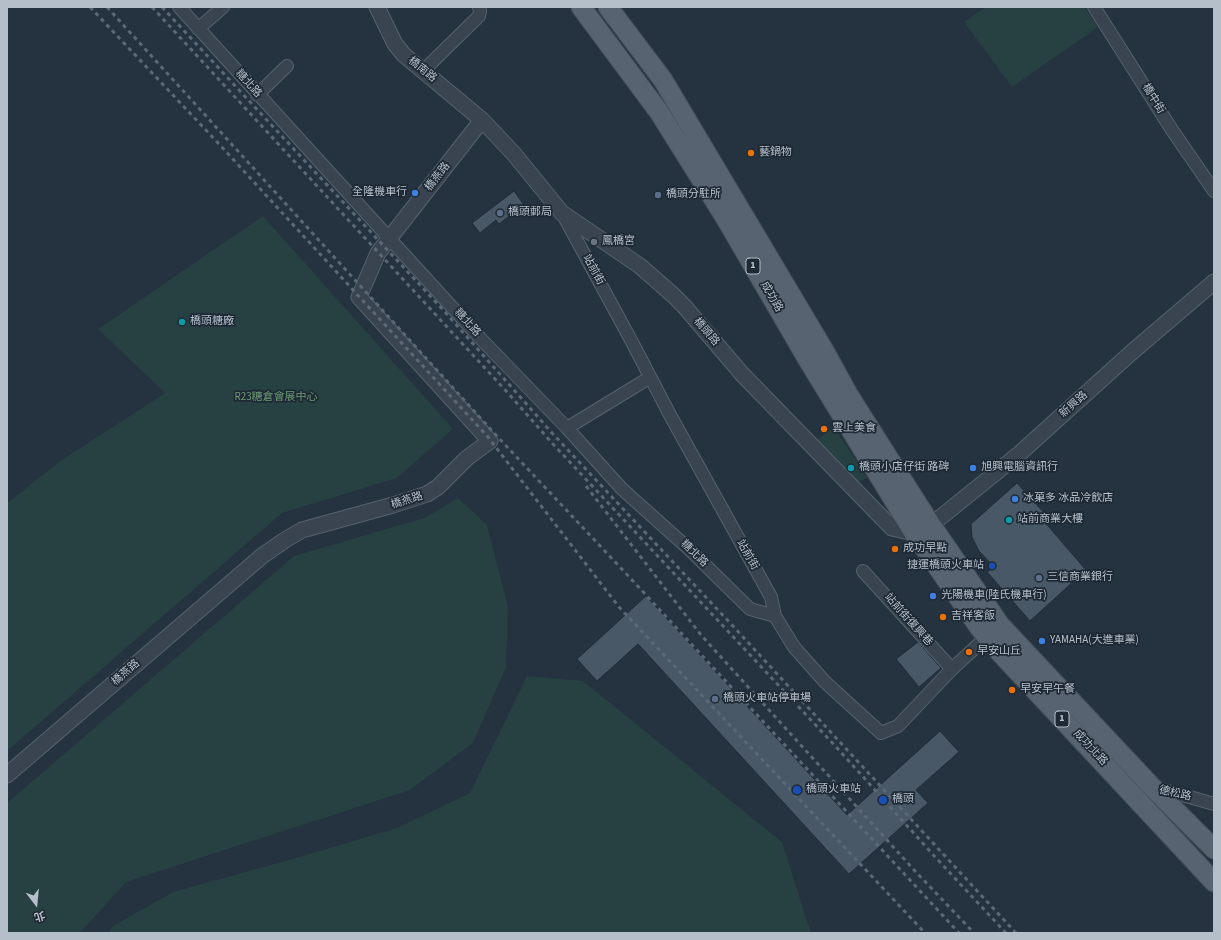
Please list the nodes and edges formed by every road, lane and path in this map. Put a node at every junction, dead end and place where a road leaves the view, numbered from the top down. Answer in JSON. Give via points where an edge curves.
{"nodes":[{"id":1,"x":179,"y":7,"type":"edge"},
{"id":2,"x":223,"y":7,"type":"edge"},
{"id":3,"x":377,"y":7,"type":"edge"},
{"id":4,"x":479,"y":7,"type":"edge"},
{"id":5,"x":581,"y":7,"type":"edge"},
{"id":6,"x":608,"y":7,"type":"edge"},
{"id":7,"x":1094,"y":7,"type":"edge"},
{"id":8,"x":198,"y":29,"type":"junction"},
{"id":9,"x":287,"y":66,"type":"dead end"},
{"id":10,"x":423,"y":70,"type":"junction"},
{"id":11,"x":257,"y":95,"type":"junction"},
{"id":12,"x":482,"y":120,"type":"junction"},
{"id":13,"x":1214,"y":191,"type":"edge"},
{"id":14,"x":562,"y":213,"type":"junction"},
{"id":15,"x":390,"y":239,"type":"junction"},
{"id":16,"x":1214,"y":282,"type":"edge"},
{"id":17,"x":649,"y":378,"type":"junction"},
{"id":18,"x":567,"y":428,"type":"junction"},
{"id":19,"x":931,"y":525,"type":"junction"},
{"id":20,"x":914,"y":533,"type":"junction"},
{"id":21,"x":863,"y":571,"type":"dead end"},
{"id":22,"x":775,"y":616,"type":"junction"},
{"id":23,"x":1000,"y":625,"type":"junction"},
{"id":24,"x":986,"y":637,"type":"junction"},
{"id":25,"x":952,"y":669,"type":"junction"},
{"id":26,"x":7,"y":774,"type":"edge"},
{"id":27,"x":1146,"y":795,"type":"junction"},
{"id":28,"x":1214,"y":804,"type":"edge"},
{"id":29,"x":1214,"y":850,"type":"edge"},
{"id":30,"x":1198,"y":865,"type":"junction"},
{"id":31,"x":1214,"y":882,"type":"edge"}],
"edges":[{"from":1,"to":8,"type":"street","name":"糖北路"},
{"from":2,"to":8,"type":"street"},
{"from":3,"to":10,"type":"street","name":"橋南路","via":[[395,44]]},
{"from":4,"to":10,"type":"street","via":[[479,16]]},
{"from":5,"to":20,"type":"main road","name":"成功路","number":"1","via":[[659,112]]},
{"from":6,"to":19,"type":"main road","name":"成功路","number":"1","via":[[663,80],[848,394]]},
{"from":7,"to":13,"type":"street","name":"橋中街"},
{"from":8,"to":11,"type":"street","name":"糖北路"},
{"from":9,"to":11,"type":"street"},
{"from":10,"to":12,"type":"street","name":"橋南路"},
{"from":11,"to":15,"type":"street","name":"糖北路"},
{"from":12,"to":14,"type":"street","name":"橋頭路","via":[[514,154]]},
{"from":12,"to":15,"type":"street","name":"橋燕路"},
{"from":14,"to":17,"type":"street","name":"站前街"},
{"from":14,"to":20,"type":"street","name":"橋頭路","via":[[640,266],[673,295],[742,374],[892,528]]},
{"from":15,"to":18,"type":"street","name":"糖北路"},
{"from":15,"to":26,"type":"street","name":"橋燕路","via":[[378,253],[359,297],[490,441],[467,458],[428,494],[302,530],[285,540],[262,556]]},
{"from":16,"to":19,"type":"street","name":"新興路","via":[[1019,454]]},
{"from":17,"to":18,"type":"street"},
{"from":17,"to":22,"type":"street","name":"站前街","via":[[771,597]]},
{"from":18,"to":22,"type":"street","name":"糖北路","via":[[622,489],[689,549],[750,609]]},
{"from":19,"to":20,"type":"street"},
{"from":19,"to":23,"type":"main road","name":"成功北路","number":"1"},
{"from":20,"to":24,"type":"main road","name":"成功北路","number":"1"},
{"from":21,"to":25,"type":"street","name":"站前街復興巷"},
{"from":22,"to":25,"type":"street","name":"站前街","via":[[794,646],[825,682],[881,733],[898,726]]},
{"from":23,"to":24,"type":"street","name":"站前街"},
{"from":23,"to":27,"type":"main road","name":"成功北路","number":"1"},
{"from":24,"to":25,"type":"street","name":"站前街"},
{"from":24,"to":27,"type":"main road","name":"成功北路","number":"1"},
{"from":27,"to":28,"type":"street","name":"德松路","via":[[1172,792]]},
{"from":27,"to":29,"type":"main road","name":"成功北路","number":"1"},
{"from":27,"to":30,"type":"main road","name":"成功北路","number":"1"},
{"from":29,"to":30,"type":"street"},
{"from":30,"to":31,"type":"main road","name":"成功北路","number":"1"}]}
